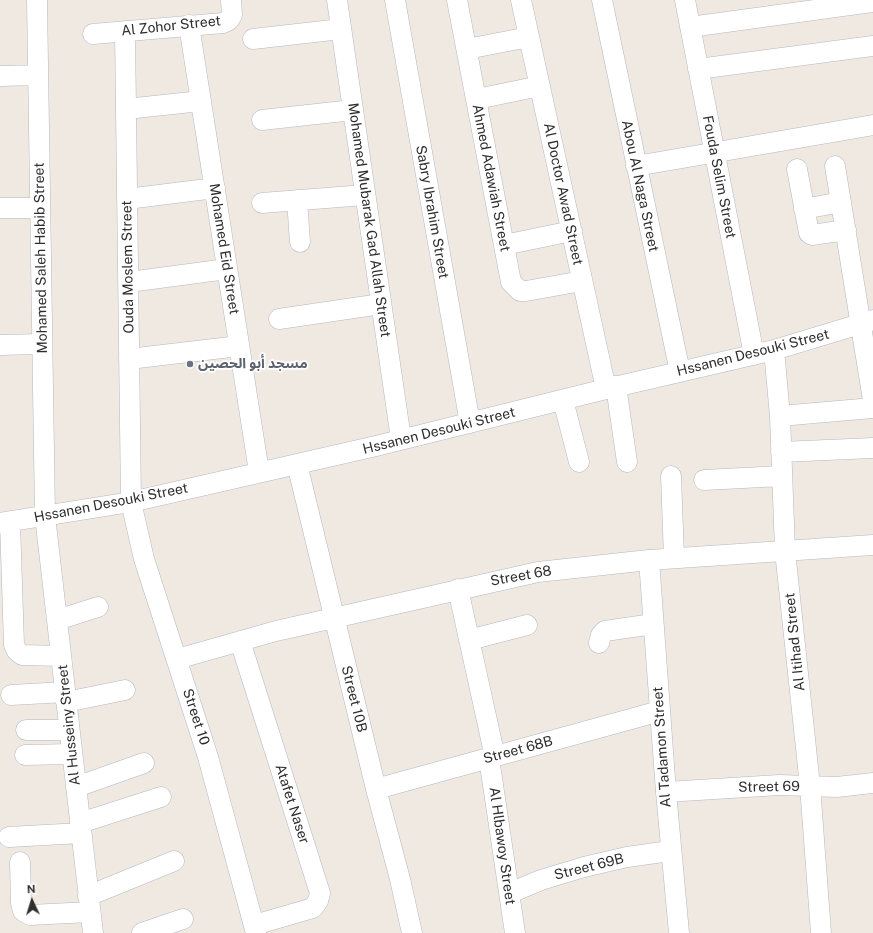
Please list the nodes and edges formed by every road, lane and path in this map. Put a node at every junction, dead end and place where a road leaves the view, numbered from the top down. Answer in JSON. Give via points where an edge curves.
{"nodes":[{"id":1,"x":37,"y":0,"type":"edge"},
{"id":2,"x":231,"y":0,"type":"edge"},
{"id":3,"x":336,"y":0,"type":"edge"},
{"id":4,"x":395,"y":0,"type":"edge"},
{"id":5,"x":457,"y":0,"type":"edge"},
{"id":6,"x":521,"y":0,"type":"edge"},
{"id":7,"x":602,"y":0,"type":"edge"},
{"id":8,"x":685,"y":0,"type":"edge"},
{"id":9,"x":873,"y":2,"type":"edge"},
{"id":10,"x":189,"y":25,"type":"junction"},
{"id":11,"x":690,"y":27,"type":"junction"},
{"id":12,"x":341,"y":29,"type":"junction"},
{"id":13,"x":125,"y":31,"type":"junction"},
{"id":14,"x":93,"y":34,"type":"dead end"},
{"id":15,"x":530,"y":37,"type":"junction"},
{"id":16,"x":253,"y":39,"type":"dead end"},
{"id":17,"x":873,"y":46,"type":"edge"},
{"id":18,"x":467,"y":49,"type":"junction"},
{"id":19,"x":698,"y":69,"type":"junction"},
{"id":20,"x":38,"y":75,"type":"junction"},
{"id":21,"x":0,"y":76,"type":"edge"},
{"id":22,"x":540,"y":86,"type":"junction"},
{"id":23,"x":477,"y":99,"type":"junction"},
{"id":24,"x":201,"y":101,"type":"junction"},
{"id":25,"x":126,"y":109,"type":"junction"},
{"id":26,"x":353,"y":110,"type":"junction"},
{"id":27,"x":262,"y":120,"type":"dead end"},
{"id":28,"x":873,"y":125,"type":"edge"},
{"id":29,"x":714,"y":152,"type":"junction"},
{"id":30,"x":636,"y":166,"type":"junction"},
{"id":31,"x":835,"y":166,"type":"dead end"},
{"id":32,"x":797,"y":169,"type":"dead end"},
{"id":33,"x":215,"y":188,"type":"junction"},
{"id":34,"x":365,"y":195,"type":"junction"},
{"id":35,"x":127,"y":199,"type":"junction"},
{"id":36,"x":297,"y":200,"type":"junction"},
{"id":37,"x":841,"y":202,"type":"junction"},
{"id":38,"x":262,"y":203,"type":"dead end"},
{"id":39,"x":0,"y":208,"type":"edge"},
{"id":40,"x":40,"y":208,"type":"junction"},
{"id":41,"x":804,"y":209,"type":"junction"},
{"id":42,"x":846,"y":230,"type":"junction"},
{"id":43,"x":572,"y":232,"type":"junction"},
{"id":44,"x":300,"y":242,"type":"dead end"},
{"id":45,"x":504,"y":245,"type":"junction"},
{"id":46,"x":227,"y":269,"type":"junction"},
{"id":47,"x":582,"y":281,"type":"junction"},
{"id":48,"x":128,"y":282,"type":"junction"},
{"id":49,"x":381,"y":304,"type":"junction"},
{"id":50,"x":279,"y":319,"type":"dead end"},
{"id":51,"x":867,"y":322,"type":"edge"},
{"id":52,"x":42,"y":344,"type":"junction"},
{"id":53,"x":0,"y":345,"type":"edge"},
{"id":54,"x":240,"y":346,"type":"junction"},
{"id":55,"x":774,"y":350,"type":"junction"},
{"id":56,"x":754,"y":355,"type":"junction"},
{"id":57,"x":129,"y":359,"type":"junction"},
{"id":58,"x":680,"y":372,"type":"junction"},
{"id":59,"x":611,"y":387,"type":"junction"},
{"id":60,"x":563,"y":400,"type":"junction"},
{"id":61,"x":873,"y":400,"type":"edge"},
{"id":62,"x":873,"y":408,"type":"edge"},
{"id":63,"x":780,"y":416,"type":"junction"},
{"id":64,"x":470,"y":424,"type":"junction"},
{"id":65,"x":401,"y":439,"type":"junction"},
{"id":66,"x":873,"y":448,"type":"edge"},
{"id":67,"x":781,"y":452,"type":"junction"},
{"id":68,"x":579,"y":462,"type":"dead end"},
{"id":69,"x":627,"y":462,"type":"dead end"},
{"id":70,"x":297,"y":464,"type":"junction"},
{"id":71,"x":259,"y":472,"type":"junction"},
{"id":72,"x":671,"y":476,"type":"dead end"},
{"id":73,"x":782,"y":476,"type":"junction"},
{"id":74,"x":704,"y":480,"type":"dead end"},
{"id":75,"x":131,"y":502,"type":"junction"},
{"id":76,"x":45,"y":516,"type":"junction"},
{"id":77,"x":5,"y":523,"type":"edge"},
{"id":78,"x":873,"y":545,"type":"edge"},
{"id":79,"x":785,"y":551,"type":"junction"},
{"id":80,"x":674,"y":558,"type":"junction"},
{"id":81,"x":648,"y":560,"type":"junction"},
{"id":82,"x":458,"y":589,"type":"junction"},
{"id":83,"x":98,"y":607,"type":"dead end"},
{"id":84,"x":335,"y":618,"type":"junction"},
{"id":85,"x":57,"y":620,"type":"junction"},
{"id":86,"x":653,"y":624,"type":"junction"},
{"id":87,"x":527,"y":625,"type":"dead end"},
{"id":88,"x":469,"y":640,"type":"junction"},
{"id":89,"x":240,"y":641,"type":"junction"},
{"id":90,"x":599,"y":643,"type":"dead end"},
{"id":91,"x":61,"y":656,"type":"junction"},
{"id":92,"x":177,"y":658,"type":"junction"},
{"id":93,"x":125,"y":690,"type":"dead end"},
{"id":94,"x":11,"y":695,"type":"dead end"},
{"id":95,"x":66,"y":697,"type":"junction"},
{"id":96,"x":660,"y":711,"type":"junction"},
{"id":97,"x":26,"y":730,"type":"dead end"},
{"id":98,"x":69,"y":730,"type":"junction"},
{"id":99,"x":72,"y":754,"type":"junction"},
{"id":100,"x":25,"y":755,"type":"dead end"},
{"id":101,"x":492,"y":758,"type":"junction"},
{"id":102,"x":144,"y":763,"type":"dead end"},
{"id":103,"x":873,"y":783,"type":"edge"},
{"id":104,"x":810,"y":786,"type":"junction"},
{"id":105,"x":76,"y":787,"type":"junction"},
{"id":106,"x":376,"y":790,"type":"junction"},
{"id":107,"x":666,"y":792,"type":"junction"},
{"id":108,"x":161,"y":797,"type":"dead end"},
{"id":109,"x":80,"y":828,"type":"junction"},
{"id":110,"x":9,"y":836,"type":"dead end"},
{"id":111,"x":670,"y":851,"type":"junction"},
{"id":112,"x":174,"y":861,"type":"dead end"},
{"id":113,"x":20,"y":862,"type":"dead end"},
{"id":114,"x":510,"y":893,"type":"junction"},
{"id":115,"x":89,"y":904,"type":"junction"},
{"id":116,"x":183,"y":918,"type":"dead end"},
{"id":117,"x":255,"y":929,"type":"edge"},
{"id":118,"x":93,"y":933,"type":"edge"},
{"id":119,"x":142,"y":933,"type":"edge"},
{"id":120,"x":412,"y":933,"type":"edge"},
{"id":121,"x":515,"y":933,"type":"edge"},
{"id":122,"x":679,"y":933,"type":"edge"},
{"id":123,"x":821,"y":933,"type":"edge"}],
"edges":[{"from":1,"to":20,"type":"street","name":"Mohamed Saleh Habib Street"},
{"from":2,"to":10,"type":"street","name":"Al Zohor Street","via":[[232,15],[224,23]]},
{"from":3,"to":12,"type":"street","name":"Mohamed Mubarak Gad Allah Street"},
{"from":4,"to":64,"type":"street","name":"Sabry Ibrahim Street"},
{"from":5,"to":18,"type":"street","name":"Ahmed Adawiah Street"},
{"from":6,"to":15,"type":"street","name":"Al Doctor Awad Street"},
{"from":7,"to":30,"type":"street","name":"Abou Al Naga Street"},
{"from":8,"to":11,"type":"street","name":"Fouda Selim Street"},
{"from":9,"to":11,"type":"street"},
{"from":10,"to":13,"type":"street","name":"Al Zohor Street"},
{"from":10,"to":24,"type":"street","name":"Mohamed Eid Street"},
{"from":11,"to":19,"type":"street","name":"Fouda Selim Street"},
{"from":12,"to":16,"type":"street"},
{"from":12,"to":26,"type":"street","name":"Mohamed Mubarak Gad Allah Street"},
{"from":13,"to":14,"type":"street","name":"Al Zohor Street"},
{"from":13,"to":25,"type":"street","name":"Ouda Moslem Street"},
{"from":15,"to":18,"type":"street"},
{"from":15,"to":22,"type":"street","name":"Al Doctor Awad Street"},
{"from":17,"to":19,"type":"street"},
{"from":18,"to":23,"type":"street","name":"Ahmed Adawiah Street"},
{"from":19,"to":29,"type":"street","name":"Fouda Selim Street"},
{"from":20,"to":21,"type":"street"},
{"from":20,"to":40,"type":"street","name":"Mohamed Saleh Habib Street"},
{"from":22,"to":23,"type":"street"},
{"from":22,"to":43,"type":"street","name":"Al Doctor Awad Street"},
{"from":23,"to":45,"type":"street","name":"Ahmed Adawiah Street"},
{"from":24,"to":25,"type":"street"},
{"from":24,"to":33,"type":"street","name":"Mohamed Eid Street"},
{"from":25,"to":35,"type":"street","name":"Ouda Moslem Street"},
{"from":26,"to":27,"type":"street"},
{"from":26,"to":34,"type":"street","name":"Mohamed Mubarak Gad Allah Street"},
{"from":28,"to":29,"type":"street"},
{"from":29,"to":30,"type":"street"},
{"from":29,"to":56,"type":"street","name":"Fouda Selim Street"},
{"from":30,"to":58,"type":"street","name":"Abou Al Naga Street"},
{"from":31,"to":37,"type":"street"},
{"from":32,"to":41,"type":"street"},
{"from":33,"to":35,"type":"street"},
{"from":33,"to":46,"type":"street","name":"Mohamed Eid Street"},
{"from":34,"to":36,"type":"street"},
{"from":34,"to":49,"type":"street","name":"Mohamed Mubarak Gad Allah Street"},
{"from":35,"to":48,"type":"street","name":"Ouda Moslem Street"},
{"from":36,"to":38,"type":"street"},
{"from":36,"to":44,"type":"street"},
{"from":37,"to":41,"type":"street"},
{"from":37,"to":42,"type":"street"},
{"from":39,"to":40,"type":"street"},
{"from":40,"to":52,"type":"street","name":"Mohamed Saleh Habib Street"},
{"from":41,"to":42,"type":"street","via":[[809,233]]},
{"from":42,"to":51,"type":"street"},
{"from":43,"to":45,"type":"street"},
{"from":43,"to":47,"type":"street","name":"Al Doctor Awad Street"},
{"from":45,"to":47,"type":"street","name":"Ahmed Adawiah Street","via":[[511,282],[520,291]]},
{"from":46,"to":48,"type":"street"},
{"from":46,"to":54,"type":"street","name":"Mohamed Eid Street"},
{"from":47,"to":59,"type":"street","name":"Al Doctor Awad Street"},
{"from":48,"to":57,"type":"street","name":"Ouda Moslem Street"},
{"from":49,"to":50,"type":"street"},
{"from":49,"to":65,"type":"street","name":"Mohamed Mubarak Gad Allah Street"},
{"from":51,"to":55,"type":"street","name":"Hssanen Desouki Street"},
{"from":51,"to":61,"type":"street"},
{"from":52,"to":53,"type":"street"},
{"from":52,"to":76,"type":"street","name":"Mohamed Saleh Habib Street"},
{"from":54,"to":57,"type":"street"},
{"from":54,"to":71,"type":"street","name":"Mohamed Eid Street"},
{"from":55,"to":56,"type":"street","name":"Hssanen Desouki Street"},
{"from":55,"to":63,"type":"street","name":"Al Itihad Street"},
{"from":56,"to":58,"type":"street","name":"Hssanen Desouki Street"},
{"from":57,"to":75,"type":"street","name":"Ouda Moslem Street"},
{"from":58,"to":59,"type":"street","name":"Hssanen Desouki Street"},
{"from":59,"to":60,"type":"street","name":"Hssanen Desouki Street"},
{"from":59,"to":69,"type":"street","name":"Al Doctor Awad Street"},
{"from":60,"to":64,"type":"street","name":"Hssanen Desouki Street"},
{"from":60,"to":68,"type":"street"},
{"from":62,"to":63,"type":"street"},
{"from":63,"to":67,"type":"street","name":"Al Itihad Street"},
{"from":64,"to":65,"type":"street","name":"Hssanen Desouki Street"},
{"from":65,"to":70,"type":"street","name":"Hssanen Desouki Street"},
{"from":66,"to":67,"type":"street"},
{"from":67,"to":73,"type":"street","name":"Al Itihad Street"},
{"from":70,"to":71,"type":"street","name":"Hssanen Desouki Street"},
{"from":70,"to":84,"type":"street","name":"Street 10B"},
{"from":71,"to":75,"type":"street","name":"Hssanen Desouki Street"},
{"from":72,"to":80,"type":"street"},
{"from":73,"to":74,"type":"street"},
{"from":73,"to":79,"type":"street","name":"Al Itihad Street"},
{"from":75,"to":76,"type":"street","name":"Hssanen Desouki Street"},
{"from":75,"to":92,"type":"street","name":"Street 10","via":[[144,559]]},
{"from":76,"to":77,"type":"street","name":"Hssanen Desouki Street"},
{"from":76,"to":85,"type":"street","name":"Al Husseiny Street"},
{"from":77,"to":91,"type":"street","via":[[14,644],[22,655]]},
{"from":78,"to":79,"type":"street","name":"Street 68"},
{"from":79,"to":80,"type":"street","name":"Street 68"},
{"from":79,"to":104,"type":"street","name":"Al Itihad Street"},
{"from":80,"to":81,"type":"street","name":"Street 68"},
{"from":81,"to":82,"type":"street","name":"Street 68","via":[[538,572]]},
{"from":81,"to":86,"type":"street","name":"Al Tadamon Street"},
{"from":82,"to":84,"type":"street","name":"Street 68"},
{"from":82,"to":88,"type":"street","name":"Al Hlbawoy Street"},
{"from":83,"to":85,"type":"street"},
{"from":84,"to":89,"type":"street","name":"Street 68"},
{"from":84,"to":106,"type":"street","name":"Street 10B"},
{"from":85,"to":91,"type":"street","name":"Al Husseiny Street"},
{"from":86,"to":90,"type":"street","via":[[605,631]]},
{"from":86,"to":96,"type":"street","name":"Al Tadamon Street"},
{"from":87,"to":88,"type":"street"},
{"from":88,"to":101,"type":"street","name":"Al Hlbawoy Street"},
{"from":89,"to":92,"type":"street","name":"Street 68"},
{"from":89,"to":117,"type":"street","name":"Atafet Naser","via":[[320,893],[312,908]]},
{"from":91,"to":95,"type":"street","name":"Al Husseiny Street"},
{"from":92,"to":117,"type":"street","name":"Street 10","via":[[208,757]]},
{"from":93,"to":95,"type":"street"},
{"from":94,"to":95,"type":"street"},
{"from":95,"to":98,"type":"street","name":"Al Husseiny Street"},
{"from":96,"to":101,"type":"street","name":"Street 68B"},
{"from":96,"to":107,"type":"street","name":"Al Tadamon Street"},
{"from":97,"to":98,"type":"street"},
{"from":98,"to":99,"type":"street","name":"Al Husseiny Street"},
{"from":99,"to":100,"type":"street"},
{"from":99,"to":105,"type":"street","name":"Al Husseiny Street"},
{"from":101,"to":106,"type":"street","name":"Street 68B"},
{"from":101,"to":114,"type":"street","name":"Al Hlbawoy Street"},
{"from":102,"to":105,"type":"street"},
{"from":103,"to":104,"type":"street","name":"Street 69","via":[[837,787]]},
{"from":104,"to":107,"type":"street","name":"Street 69","via":[[779,785]]},
{"from":104,"to":123,"type":"street","name":"Al Itihad Street"},
{"from":105,"to":109,"type":"street","name":"Al Husseiny Street"},
{"from":106,"to":120,"type":"street","name":"Street 10B"},
{"from":107,"to":111,"type":"street","name":"Al Tadamon Street"},
{"from":108,"to":109,"type":"street"},
{"from":109,"to":110,"type":"street"},
{"from":109,"to":115,"type":"street","name":"Al Husseiny Street"},
{"from":111,"to":114,"type":"street","name":"Street 69B","via":[[584,867]]},
{"from":111,"to":122,"type":"street","name":"Al Tadamon Street"},
{"from":112,"to":115,"type":"street"},
{"from":113,"to":115,"type":"street","via":[[23,911],[30,915]]},
{"from":114,"to":121,"type":"street","name":"Al Hlbawoy Street"},
{"from":115,"to":118,"type":"street","name":"Al Husseiny Street"},
{"from":116,"to":119,"type":"street"}]}
